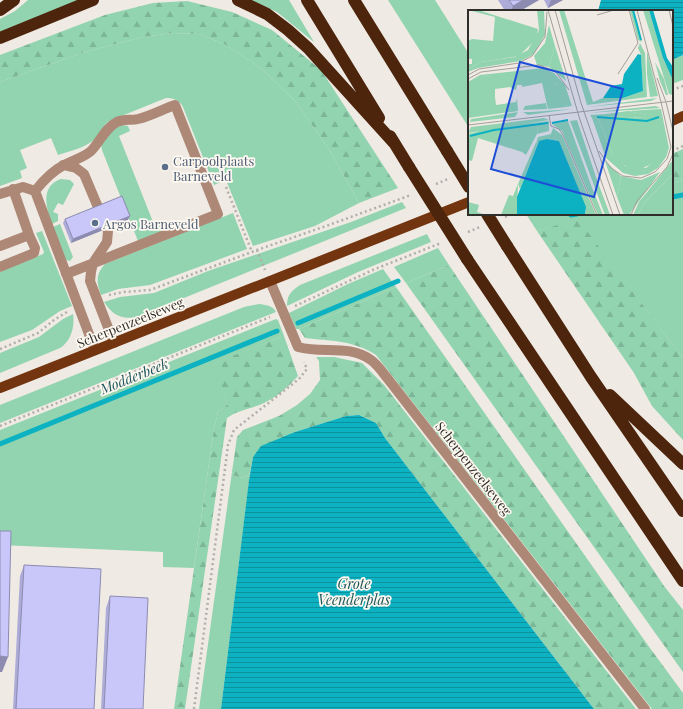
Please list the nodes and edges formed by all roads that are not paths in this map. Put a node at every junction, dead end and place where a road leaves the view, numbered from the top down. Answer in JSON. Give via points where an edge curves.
{"nodes":[{"id":1,"x":14,"y":0,"type":"edge"},
{"id":2,"x":93,"y":0,"type":"edge"},
{"id":3,"x":238,"y":0,"type":"edge"},
{"id":4,"x":307,"y":0,"type":"edge"},
{"id":5,"x":354,"y":0,"type":"edge"},
{"id":6,"x":0,"y":10,"type":"edge"},
{"id":7,"x":0,"y":38,"type":"edge"},
{"id":8,"x":683,"y":116,"type":"edge"},
{"id":9,"x":673,"y":121,"type":"edge"},
{"id":10,"x":394,"y":143,"type":"junction"},
{"id":11,"x":63,"y":165,"type":"junction"},
{"id":12,"x":468,"y":185,"type":"edge"},
{"id":13,"x":13,"y":189,"type":"junction"},
{"id":14,"x":35,"y":192,"type":"junction"},
{"id":15,"x":0,"y":194,"type":"edge"},
{"id":16,"x":468,"y":202,"type":"edge"},
{"id":17,"x":485,"y":220,"type":"edge"},
{"id":18,"x":29,"y":235,"type":"junction"},
{"id":19,"x":0,"y":246,"type":"edge"},
{"id":20,"x":93,"y":263,"type":"junction"},
{"id":21,"x":0,"y":267,"type":"edge"},
{"id":22,"x":66,"y":274,"type":"junction"},
{"id":23,"x":270,"y":281,"type":"junction"},
{"id":24,"x":114,"y":343,"type":"junction"},
{"id":25,"x":94,"y":350,"type":"junction"},
{"id":26,"x":591,"y":377,"type":"junction"},
{"id":27,"x":0,"y":388,"type":"edge"},
{"id":28,"x":683,"y":464,"type":"edge"},
{"id":29,"x":683,"y":511,"type":"edge"},
{"id":30,"x":683,"y":581,"type":"edge"},
{"id":31,"x":644,"y":709,"type":"edge"}],
"edges":[{"from":1,"to":6,"type":"highway"},
{"from":2,"to":7,"type":"highway"},
{"from":3,"to":10,"type":"highway","via":[[267,14],[293,34]]},
{"from":4,"to":10,"type":"highway"},
{"from":5,"to":12,"type":"highway","bridge":true},
{"from":8,"to":9,"type":"main road"},
{"from":10,"to":30,"type":"highway","bridge":true,"via":[[467,259]]},
{"from":11,"to":14,"type":"street","via":[[50,174]]},
{"from":11,"to":20,"type":"street","via":[[76,168],[84,174],[108,230],[107,242]]},
{"from":11,"to":20,"type":"street","via":[[84,156],[116,122],[125,119],[136,120],[175,105],[218,214]]},
{"from":13,"to":14,"type":"street","via":[[24,187]]},
{"from":13,"to":15,"type":"street"},
{"from":13,"to":18,"type":"street"},
{"from":14,"to":22,"type":"street"},
{"from":16,"to":23,"type":"main road","name":"Scherpenzeelseweg"},
{"from":17,"to":26,"type":"highway","bridge":true,"via":[[507,246]]},
{"from":18,"to":19,"type":"street"},
{"from":18,"to":21,"type":"street","via":[[34,253]]},
{"from":20,"to":22,"type":"street"},
{"from":20,"to":24,"type":"street","via":[[90,281]]},
{"from":22,"to":25,"type":"street"},
{"from":23,"to":24,"type":"main road","name":"Scherpenzeelseweg"},
{"from":23,"to":31,"type":"street","name":"Scherpenzeelseweg","via":[[298,347],[355,352],[372,361],[393,385]]},
{"from":24,"to":25,"type":"main road","name":"Scherpenzeelseweg"},
{"from":25,"to":27,"type":"main road","name":"Scherpenzeelseweg"},
{"from":26,"to":28,"type":"highway"},
{"from":26,"to":29,"type":"highway"}]}
